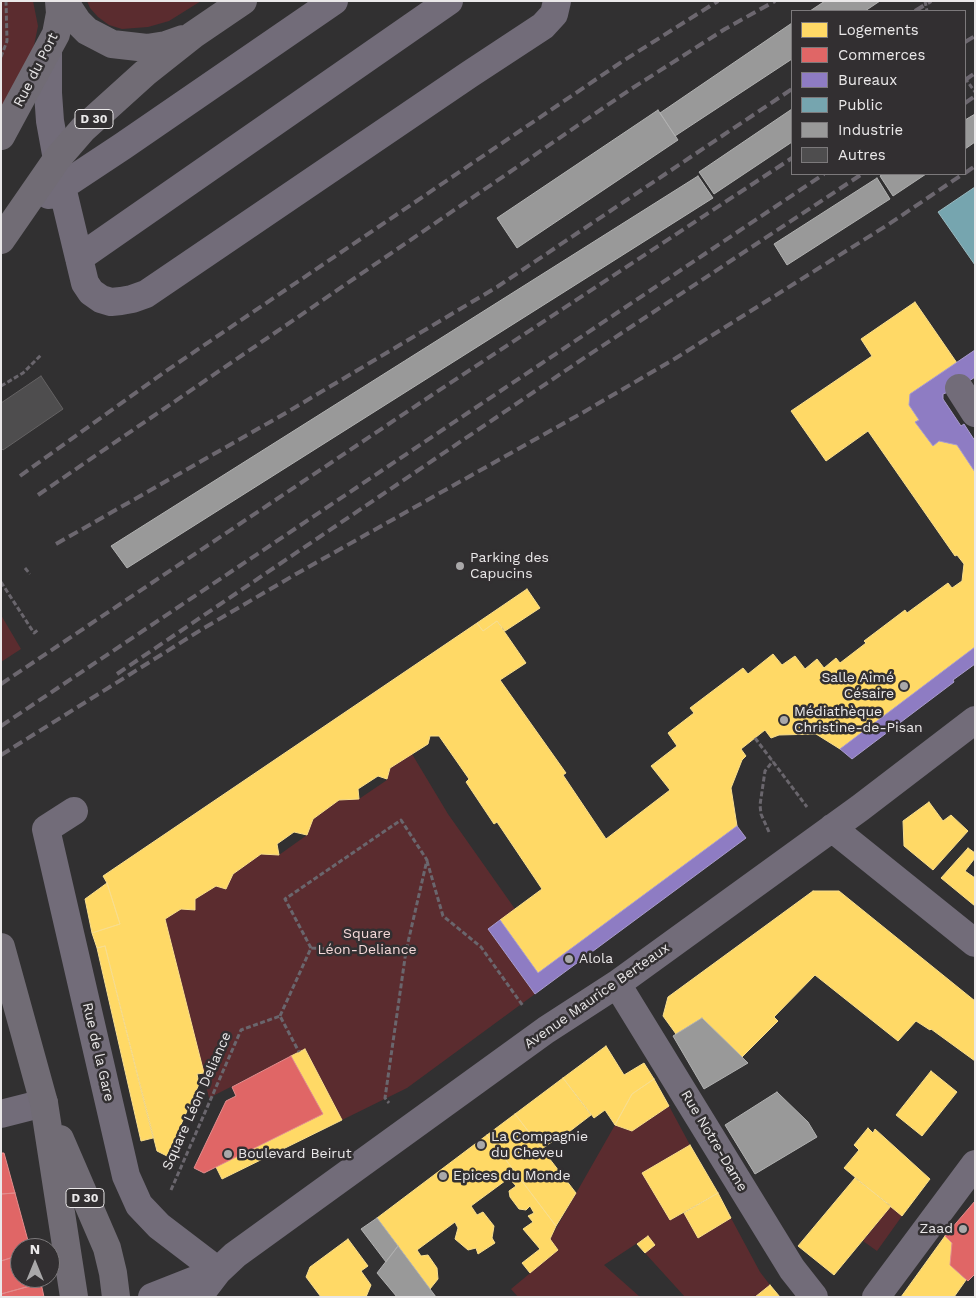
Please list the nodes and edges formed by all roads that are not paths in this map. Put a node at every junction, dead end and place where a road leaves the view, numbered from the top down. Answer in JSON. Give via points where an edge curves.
{"nodes":[{"id":1,"x":59,"y":1,"type":"edge"},
{"id":2,"x":64,"y":1,"type":"edge"},
{"id":3,"x":243,"y":1,"type":"edge"},
{"id":4,"x":334,"y":1,"type":"edge"},
{"id":5,"x":449,"y":1,"type":"edge"},
{"id":6,"x":557,"y":1,"type":"edge"},
{"id":7,"x":193,"y":35,"type":"junction"},
{"id":8,"x":48,"y":52,"type":"junction"},
{"id":9,"x":1,"y":136,"type":"edge"},
{"id":10,"x":57,"y":159,"type":"junction"},
{"id":11,"x":62,"y":187,"type":"junction"},
{"id":12,"x":8,"y":231,"type":"edge"},
{"id":13,"x":79,"y":258,"type":"junction"},
{"id":14,"x":959,"y":388,"type":"dead end"},
{"id":15,"x":975,"y":413,"type":"edge"},
{"id":16,"x":975,"y":720,"type":"edge"},
{"id":17,"x":74,"y":811,"type":"dead end"},
{"id":18,"x":832,"y":828,"type":"junction"},
{"id":19,"x":975,"y":943,"type":"edge"},
{"id":20,"x":1,"y":948,"type":"edge"},
{"id":21,"x":617,"y":984,"type":"junction"},
{"id":22,"x":44,"y":1103,"type":"junction"},
{"id":23,"x":1,"y":1114,"type":"edge"},
{"id":24,"x":975,"y":1164,"type":"edge"},
{"id":25,"x":218,"y":1271,"type":"junction"},
{"id":26,"x":74,"y":1297,"type":"edge"},
{"id":27,"x":116,"y":1297,"type":"edge"},
{"id":28,"x":152,"y":1297,"type":"edge"},
{"id":29,"x":198,"y":1297,"type":"edge"},
{"id":30,"x":814,"y":1297,"type":"edge"},
{"id":31,"x":876,"y":1297,"type":"edge"}],
"edges":[{"from":1,"to":8,"type":"main road","name":"Rue du Port","via":[[59,22]]},
{"from":2,"to":7,"type":"main road","number":"D 30","via":[[87,31],[112,44],[147,48]]},
{"from":3,"to":7,"type":"main road","number":"D 30"},
{"from":4,"to":11,"type":"street"},
{"from":5,"to":13,"type":"street"},
{"from":6,"to":13,"type":"street","via":[[554,14],[543,26],[146,294],[112,302],[101,299],[91,292]]},
{"from":7,"to":10,"type":"main road","number":"D 30","via":[[112,101]]},
{"from":8,"to":9,"type":"main road","name":"Rue du Port"},
{"from":8,"to":10,"type":"street","via":[[48,93]]},
{"from":10,"to":11,"type":"street"},
{"from":10,"to":12,"type":"main road","number":"D 30"},
{"from":11,"to":12,"type":"street"},
{"from":11,"to":13,"type":"street"},
{"from":14,"to":15,"type":"street"},
{"from":16,"to":18,"type":"street","name":"Avenue Maurice Berteaux"},
{"from":17,"to":25,"type":"street","name":"Rue de la Gare","via":[[46,830],[126,1176],[140,1205],[159,1226]]},
{"from":18,"to":19,"type":"street"},
{"from":18,"to":21,"type":"street","name":"Avenue Maurice Berteaux"},
{"from":20,"to":22,"type":"main road","number":"D 30"},
{"from":21,"to":25,"type":"street","name":"Avenue Maurice Berteaux","via":[[546,1030],[358,1164],[235,1254]]},
{"from":21,"to":30,"type":"street","name":"Rue Notre-Dame","via":[[792,1269]]},
{"from":22,"to":23,"type":"street"},
{"from":22,"to":26,"type":"main road","number":"D 30"},
{"from":22,"to":27,"type":"main road","number":"D 30","via":[[106,1248]]},
{"from":24,"to":31,"type":"street"},
{"from":25,"to":28,"type":"street","name":"Avenue Maurice Berteaux"},
{"from":25,"to":29,"type":"street","name":"Avenue Maurice Berteaux"}]}
